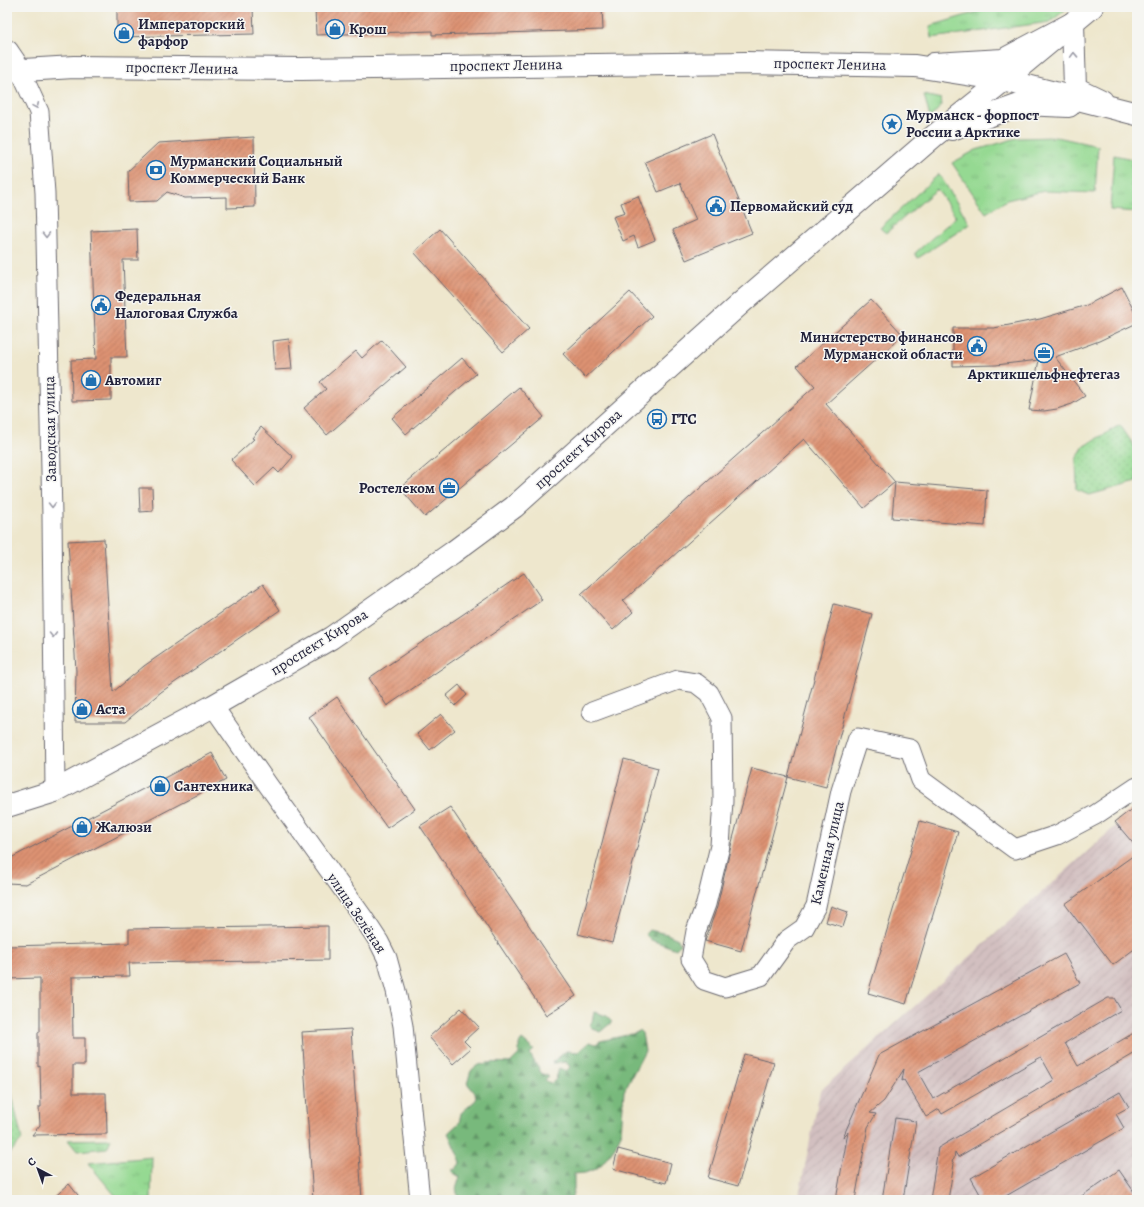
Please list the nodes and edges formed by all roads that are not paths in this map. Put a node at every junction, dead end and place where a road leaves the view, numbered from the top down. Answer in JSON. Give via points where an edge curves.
{"nodes":[{"id":1,"x":1092,"y":7,"type":"edge"},
{"id":2,"x":1073,"y":23,"type":"junction"},
{"id":3,"x":7,"y":51,"type":"edge"},
{"id":4,"x":915,"y":66,"type":"junction"},
{"id":5,"x":14,"y":70,"type":"edge"},
{"id":6,"x":1004,"y":80,"type":"junction"},
{"id":7,"x":1115,"y":108,"type":"junction"},
{"id":8,"x":1137,"y":114,"type":"edge"},
{"id":9,"x":934,"y":136,"type":"junction"},
{"id":10,"x":213,"y":706,"type":"junction"},
{"id":11,"x":592,"y":712,"type":"dead end"},
{"id":12,"x":1137,"y":787,"type":"edge"},
{"id":13,"x":55,"y":791,"type":"junction"},
{"id":14,"x":7,"y":806,"type":"edge"},
{"id":15,"x":420,"y":1200,"type":"edge"}],
"edges":[{"from":1,"to":2,"type":"main road","name":"проспект Кирова"},
{"from":2,"to":4,"type":"main road","via":[[1004,60]]},
{"from":2,"to":6,"type":"main road","name":"проспект Кирова"},
{"from":7,"to":2,"type":"main road","one_way":true,"via":[[1075,88]]},
{"from":3,"to":5,"type":"main road"},
{"from":4,"to":5,"type":"main road","name":"проспект Ленина","via":[[746,63],[301,69],[74,67]]},
{"from":4,"to":6,"type":"main road","name":"проспект Ленина"},
{"from":5,"to":13,"type":"street","name":"Заводская улица","one_way":true,"via":[[39,112],[46,193]]},
{"from":6,"to":7,"type":"main road","name":"проспект Ленина"},
{"from":6,"to":9,"type":"main road","name":"проспект Кирова"},
{"from":7,"to":8,"type":"main road"},
{"from":7,"to":9,"type":"main road","via":[[1022,104]]},
{"from":9,"to":10,"type":"main road","name":"проспект Кирова","via":[[741,303],[514,507],[331,638]]},
{"from":10,"to":13,"type":"main road","name":"проспект Кирова"},
{"from":10,"to":15,"type":"street","name":"улица Зелёная","via":[[362,916],[387,958],[403,1026]]},
{"from":11,"to":12,"type":"street","name":"Каменная улица","via":[[678,680],[696,683],[709,693],[722,718],[723,801],[720,846],[691,958],[704,980],[725,987],[761,976],[787,940],[804,928],[816,906],[841,790],[858,738],[910,749],[921,780],[1015,849],[1057,835],[1095,815]]},
{"from":13,"to":14,"type":"main road","name":"проспект Кирова"}]}
